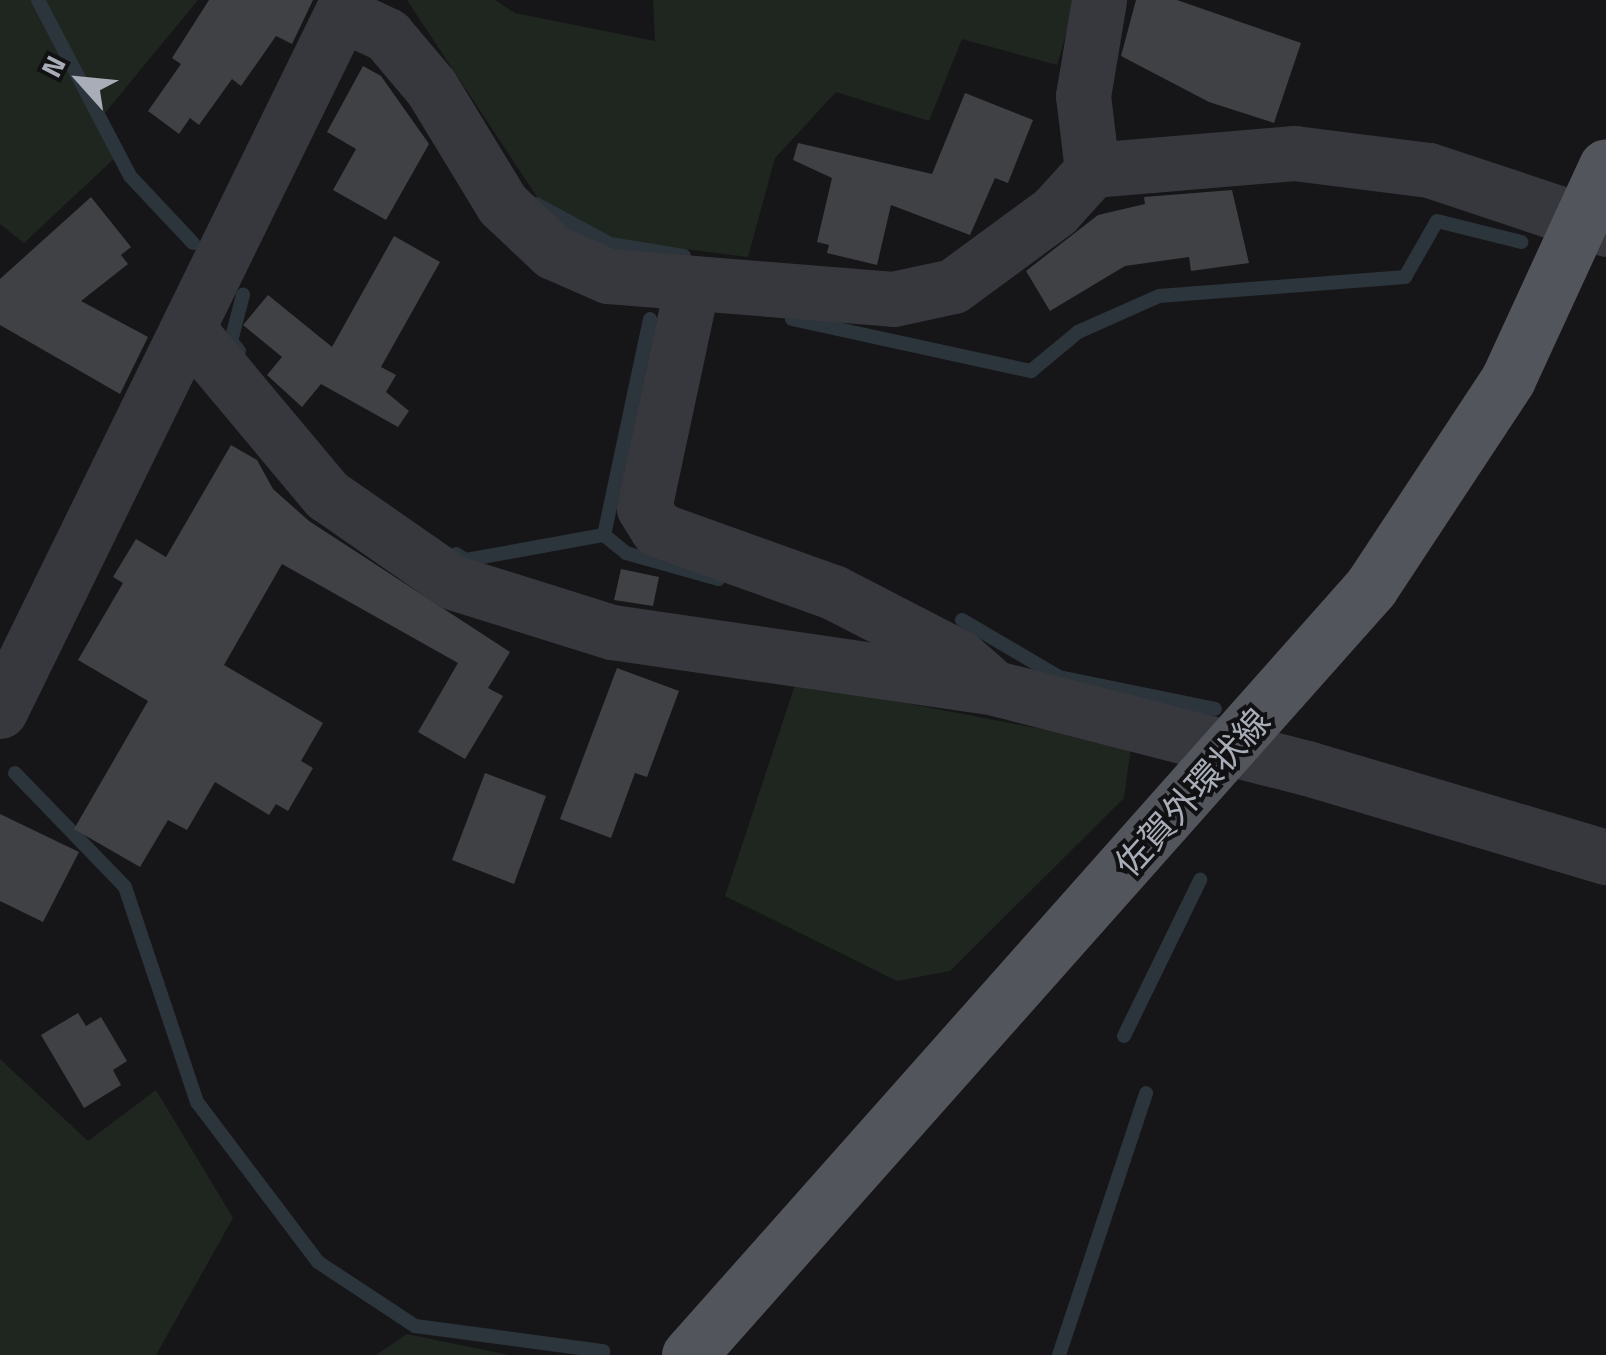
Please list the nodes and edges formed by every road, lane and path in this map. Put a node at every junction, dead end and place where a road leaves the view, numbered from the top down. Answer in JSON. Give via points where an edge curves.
{"nodes":[{"id":1,"x":1099,"y":0,"type":"edge"},
{"id":2,"x":345,"y":7,"type":"edge"},
{"id":3,"x":1606,"y":166,"type":"edge"},
{"id":4,"x":1092,"y":170,"type":"junction"},
{"id":5,"x":1595,"y":225,"type":"edge"},
{"id":6,"x":691,"y":289,"type":"junction"},
{"id":7,"x":188,"y":328,"type":"junction"},
{"id":8,"x":995,"y":688,"type":"junction"},
{"id":9,"x":0,"y":711,"type":"edge"},
{"id":10,"x":1232,"y":748,"type":"junction"},
{"id":11,"x":1606,"y":857,"type":"edge"},
{"id":12,"x":689,"y":1355,"type":"edge"}],
"edges":[{"from":1,"to":4,"type":"street","via":[[1082,96]]},
{"from":2,"to":6,"type":"street","via":[[387,35],[432,87],[502,204],[554,252],[608,276]]},
{"from":2,"to":7,"type":"street"},
{"from":3,"to":5,"type":"main road","name":"佐賀外環状線"},
{"from":4,"to":5,"type":"street","via":[[1294,153],[1429,170]]},
{"from":4,"to":6,"type":"street","via":[[1056,212],[953,286],[892,299]]},
{"from":5,"to":10,"type":"main road","name":"佐賀外環状線","via":[[1444,482],[1370,587]]},
{"from":6,"to":8,"type":"street","via":[[644,508],[656,529],[833,592],[959,657]]},
{"from":7,"to":8,"type":"street","via":[[327,495],[452,582],[612,632]]},
{"from":7,"to":9,"type":"street"},
{"from":8,"to":10,"type":"street"},
{"from":10,"to":11,"type":"street"},
{"from":10,"to":12,"type":"main road","name":"佐賀外環状線"}]}
